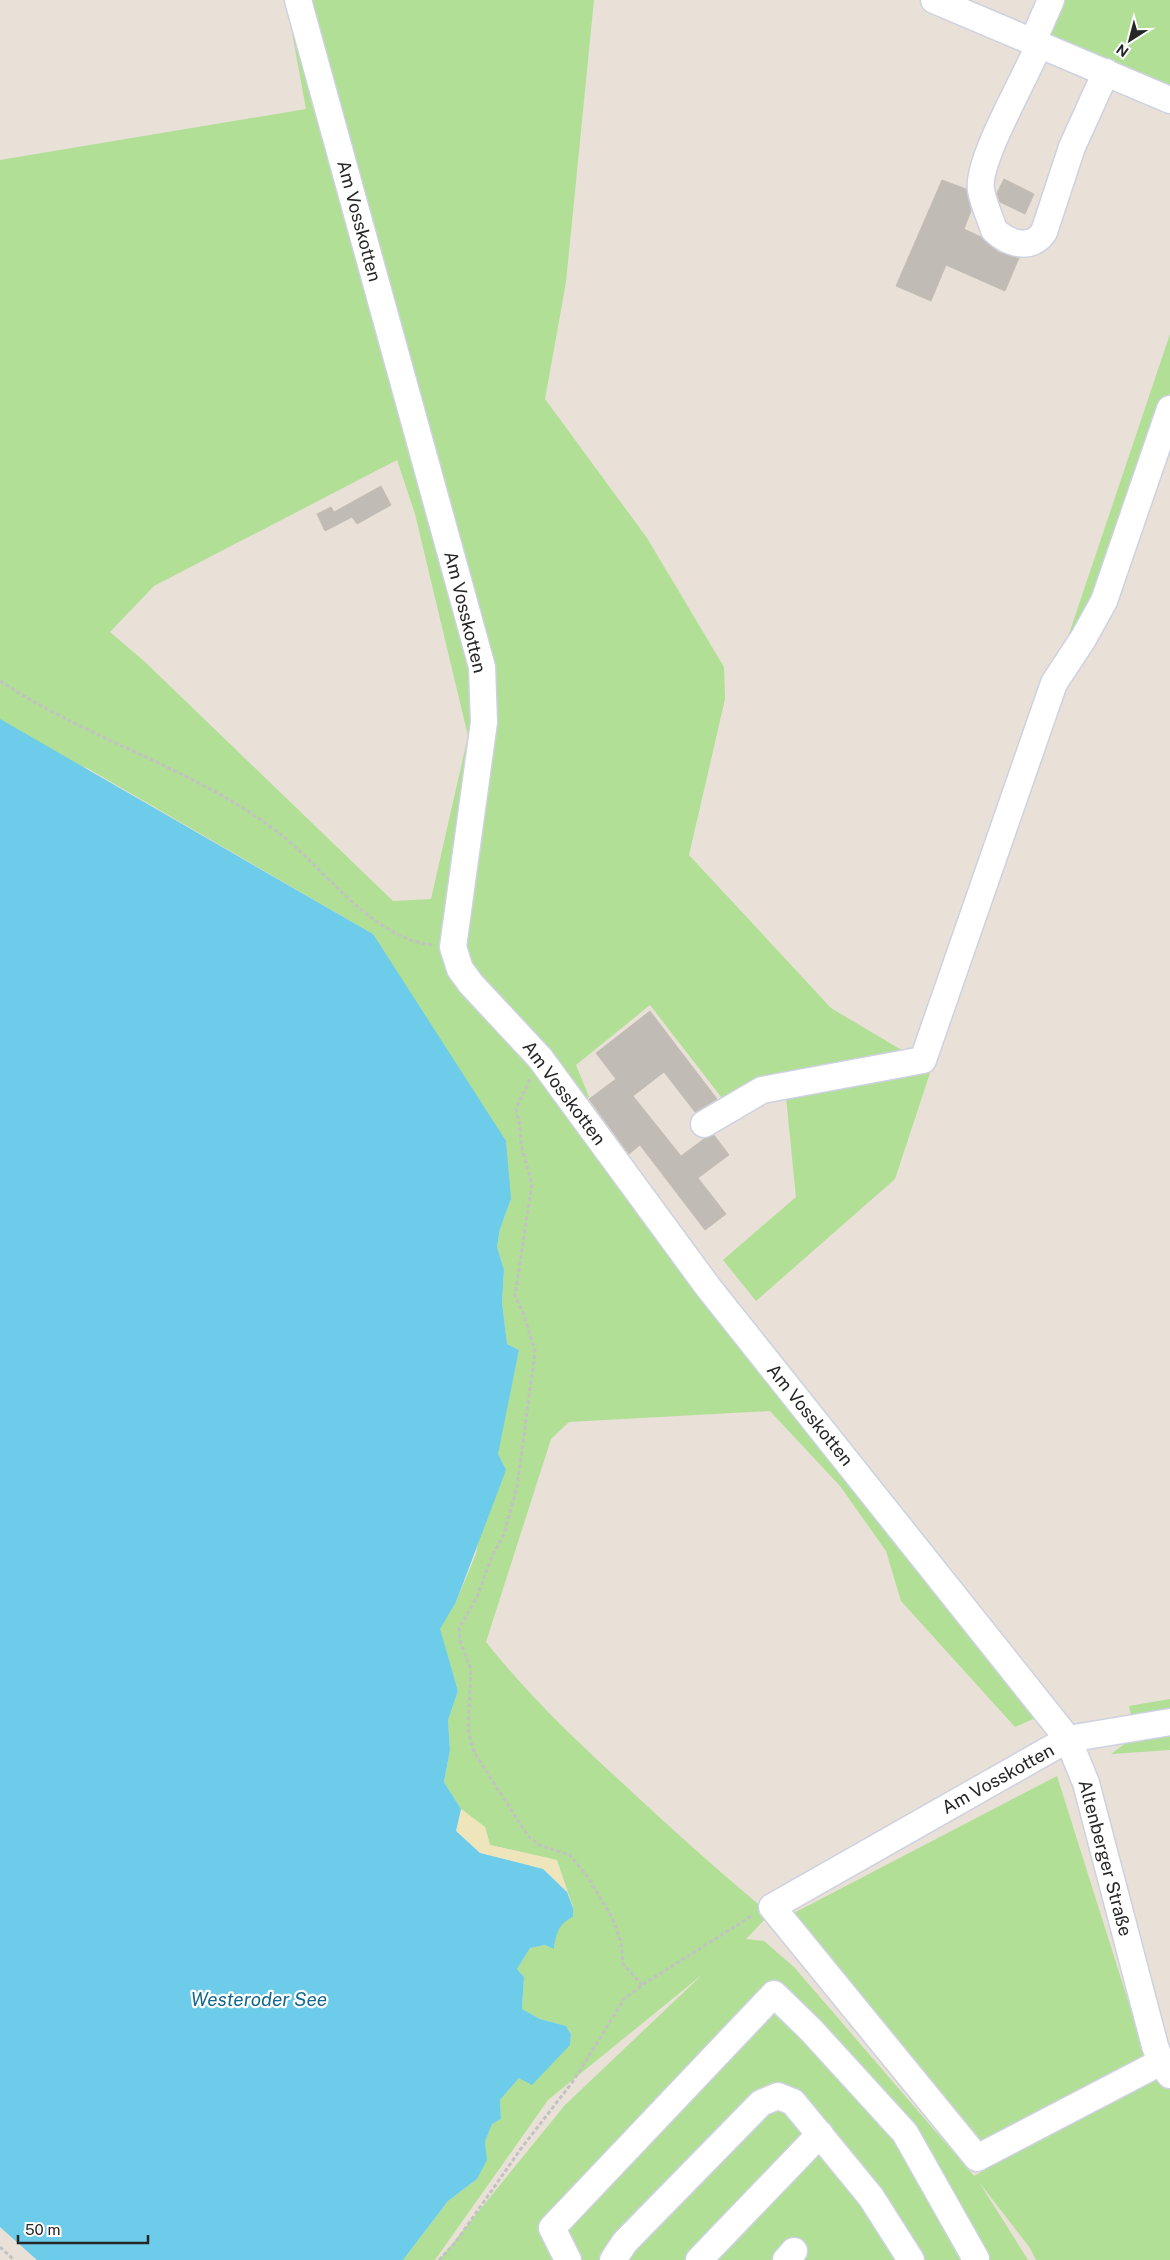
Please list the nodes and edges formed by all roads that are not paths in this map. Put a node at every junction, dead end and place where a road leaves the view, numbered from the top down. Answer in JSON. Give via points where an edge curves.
{"nodes":[{"id":1,"x":298,"y":0,"type":"edge"},
{"id":2,"x":934,"y":0,"type":"edge"},
{"id":3,"x":1051,"y":0,"type":"edge"},
{"id":4,"x":1036,"y":43,"type":"junction"},
{"id":5,"x":1106,"y":72,"type":"junction"},
{"id":6,"x":1170,"y":100,"type":"edge"},
{"id":7,"x":1170,"y":409,"type":"edge"},
{"id":8,"x":704,"y":1124,"type":"dead end"},
{"id":9,"x":1170,"y":1722,"type":"edge"},
{"id":10,"x":1068,"y":1739,"type":"junction"},
{"id":11,"x":1166,"y":2068,"type":"edge"},
{"id":12,"x":820,"y":2134,"type":"junction"},
{"id":13,"x":568,"y":2260,"type":"edge"},
{"id":14,"x":613,"y":2260,"type":"edge"},
{"id":15,"x":699,"y":2260,"type":"edge"},
{"id":16,"x":911,"y":2260,"type":"edge"},
{"id":17,"x":974,"y":2260,"type":"edge"}],
"edges":[{"from":1,"to":10,"type":"street","name":"Am Vosskotten","via":[[482,667],[484,722],[453,947],[460,969],[540,1058],[708,1287]]},
{"from":2,"to":4,"type":"street"},
{"from":3,"to":4,"type":"street"},
{"from":4,"to":5,"type":"street"},
{"from":4,"to":5,"type":"street","via":[[1031,66],[988,155],[981,178],[981,189],[994,230],[1020,244],[1034,242],[1044,232],[1072,147]]},
{"from":5,"to":6,"type":"street"},
{"from":7,"to":8,"type":"street","via":[[1104,601],[1054,683],[923,1060],[762,1090]]},
{"from":9,"to":10,"type":"street"},
{"from":10,"to":11,"type":"street","name":"Altenberger Straße","via":[[1086,1783]]},
{"from":10,"to":11,"type":"street","name":"Am Vosskotten","via":[[772,1907],[977,2158]]},
{"from":12,"to":14,"type":"street","via":[[793,2102],[778,2096],[761,2103],[625,2242]]},
{"from":12,"to":15,"type":"street"},
{"from":12,"to":16,"type":"street","via":[[871,2197]]},
{"from":13,"to":17,"type":"street","via":[[552,2228],[774,1994],[906,2134]]}]}
